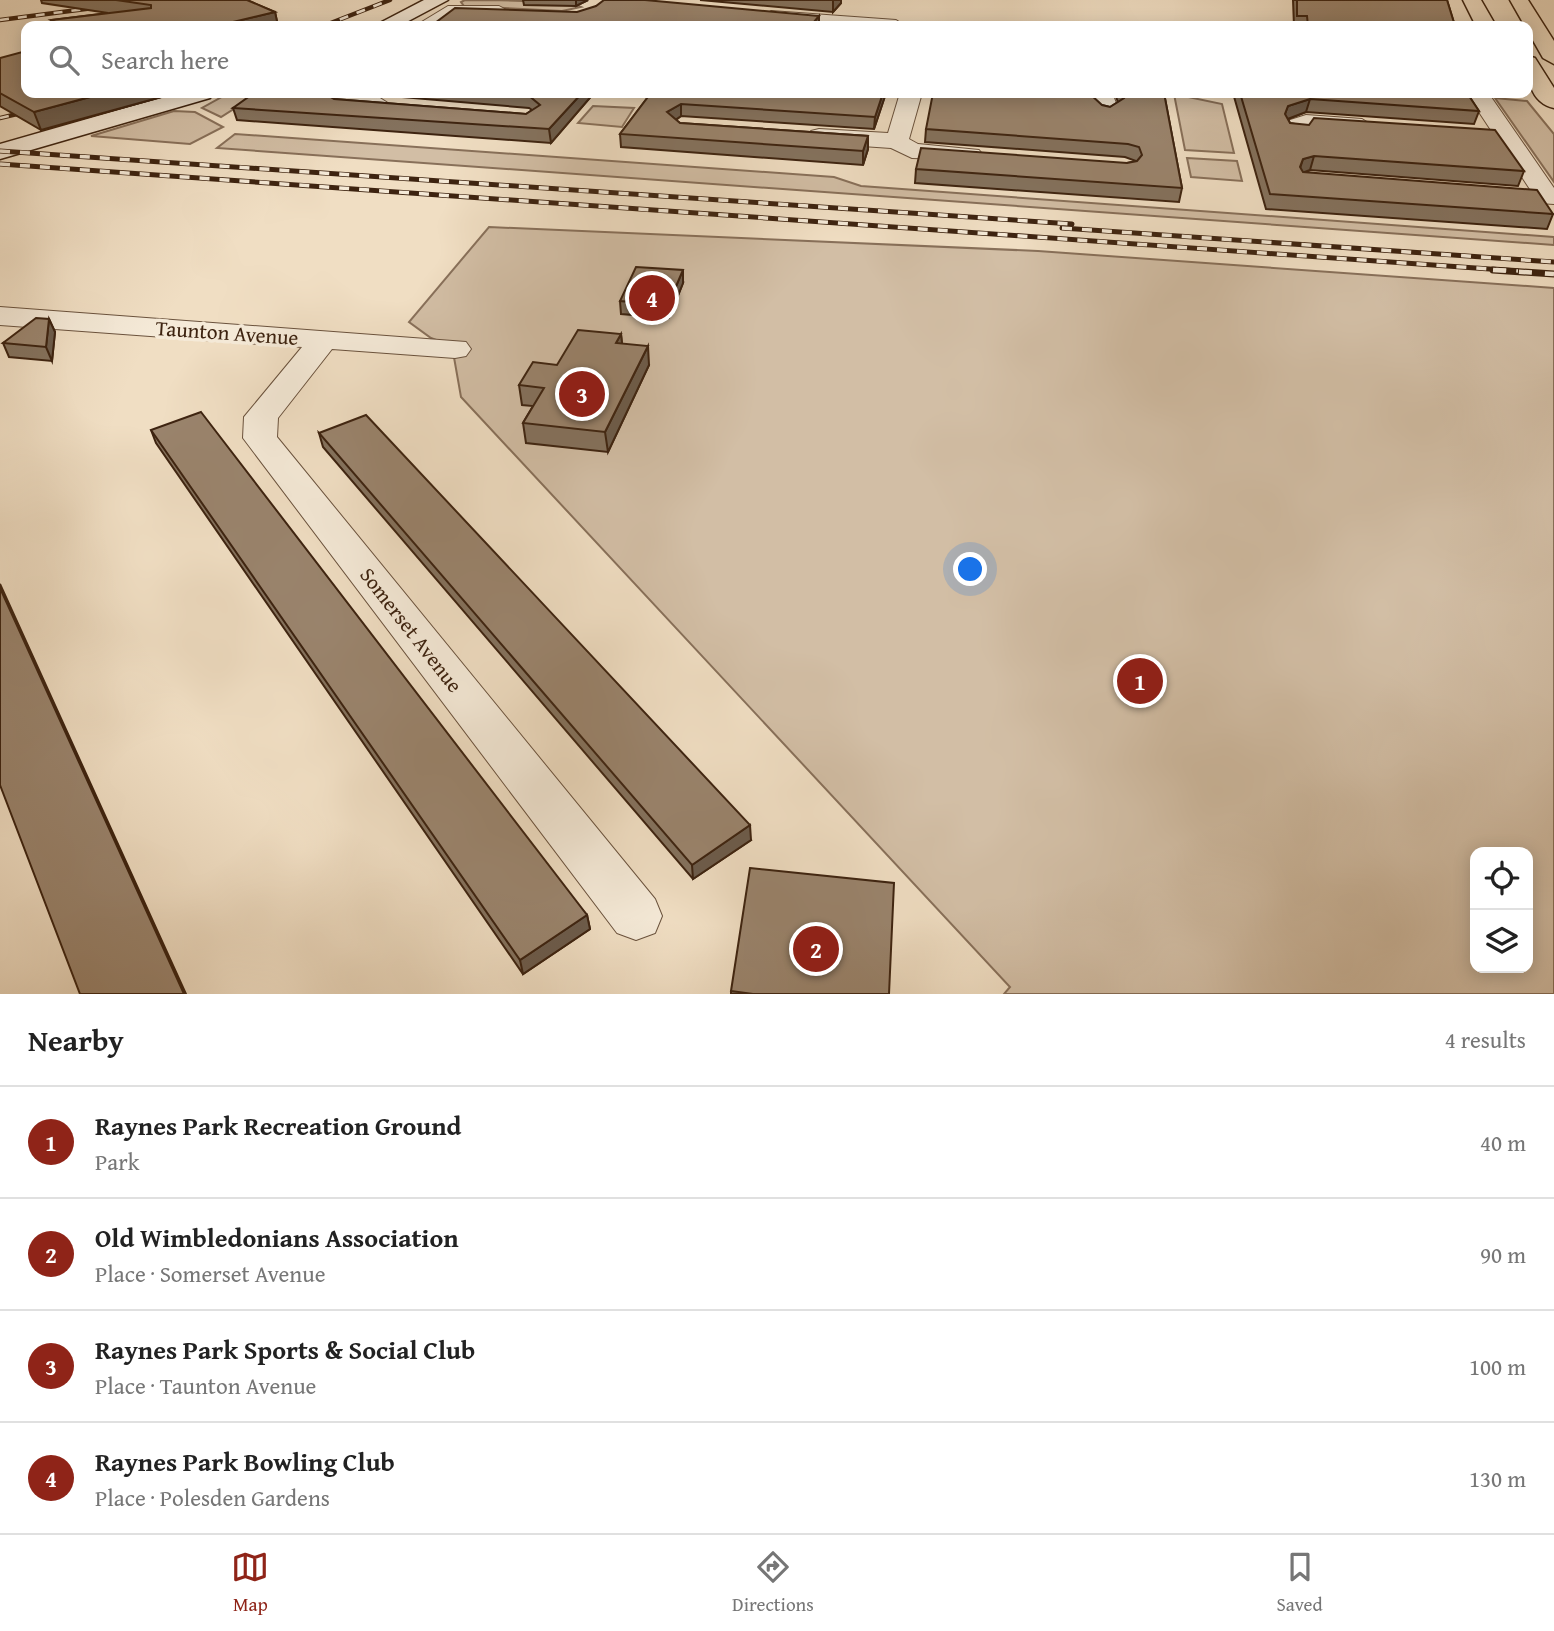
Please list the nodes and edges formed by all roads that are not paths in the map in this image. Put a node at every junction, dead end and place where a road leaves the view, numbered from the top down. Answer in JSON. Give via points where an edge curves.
{"nodes":[{"id":1,"x":439,"y":0,"type":"edge"},
{"id":2,"x":1472,"y":0,"type":"edge"},
{"id":3,"x":1519,"y":0,"type":"edge"},
{"id":4,"x":1544,"y":2,"type":"dead end"},
{"id":5,"x":519,"y":13,"type":"edge"},
{"id":6,"x":751,"y":15,"type":"edge"},
{"id":7,"x":395,"y":21,"type":"edge"},
{"id":8,"x":431,"y":21,"type":"edge"},
{"id":9,"x":830,"y":21,"type":"edge"},
{"id":10,"x":1483,"y":21,"type":"edge"},
{"id":11,"x":1532,"y":21,"type":"edge"},
{"id":12,"x":1533,"y":23,"type":"edge"},
{"id":13,"x":1554,"y":27,"type":"edge"},
{"id":14,"x":1554,"y":58,"type":"edge"},
{"id":15,"x":185,"y":98,"type":"edge"},
{"id":16,"x":333,"y":98,"type":"edge"},
{"id":17,"x":910,"y":98,"type":"edge"},
{"id":18,"x":1092,"y":98,"type":"edge"},
{"id":19,"x":1479,"y":98,"type":"edge"},
{"id":20,"x":406,"y":107,"type":"edge"},
{"id":21,"x":1108,"y":110,"type":"edge"},
{"id":22,"x":1386,"y":128,"type":"edge"},
{"id":23,"x":1297,"y":131,"type":"edge"},
{"id":24,"x":1479,"y":134,"type":"edge"},
{"id":25,"x":803,"y":135,"type":"edge"},
{"id":26,"x":1506,"y":136,"type":"junction"},
{"id":27,"x":897,"y":141,"type":"junction"},
{"id":28,"x":0,"y":152,"type":"edge"},
{"id":29,"x":992,"y":157,"type":"edge"},
{"id":30,"x":1521,"y":196,"type":"edge"},
{"id":31,"x":0,"y":316,"type":"edge"},
{"id":32,"x":323,"y":341,"type":"junction"},
{"id":33,"x":454,"y":349,"type":"dead end"},
{"id":34,"x":636,"y":916,"type":"dead end"}],
"edges":[{"from":1,"to":7,"type":"main road"},
{"from":2,"to":10,"type":"highway"},
{"from":3,"to":11,"type":"highway"},
{"from":4,"to":13,"type":"highway"},
{"from":5,"to":8,"type":"street","via":[[458,10]]},
{"from":6,"to":9,"type":"street"},
{"from":12,"to":14,"type":"highway"},
{"from":15,"to":28,"type":"main road"},
{"from":16,"to":20,"type":"street","via":[[337,102]]},
{"from":17,"to":27,"type":"street"},
{"from":18,"to":21,"type":"street","via":[[1106,103]]},
{"from":19,"to":26,"type":"street"},
{"from":22,"to":23,"type":"street","via":[[1306,122],[1295,126]]},
{"from":24,"to":26,"type":"street"},
{"from":25,"to":27,"type":"street"},
{"from":26,"to":30,"type":"street","via":[[1548,198]]},
{"from":27,"to":29,"type":"street","via":[[912,151]]},
{"from":31,"to":32,"type":"street","name":"Taunton Avenue"},
{"from":32,"to":33,"type":"street","name":"Taunton Avenue"},
{"from":32,"to":34,"type":"street","name":"Somerset Avenue","via":[[261,417],[260,438]]}]}
